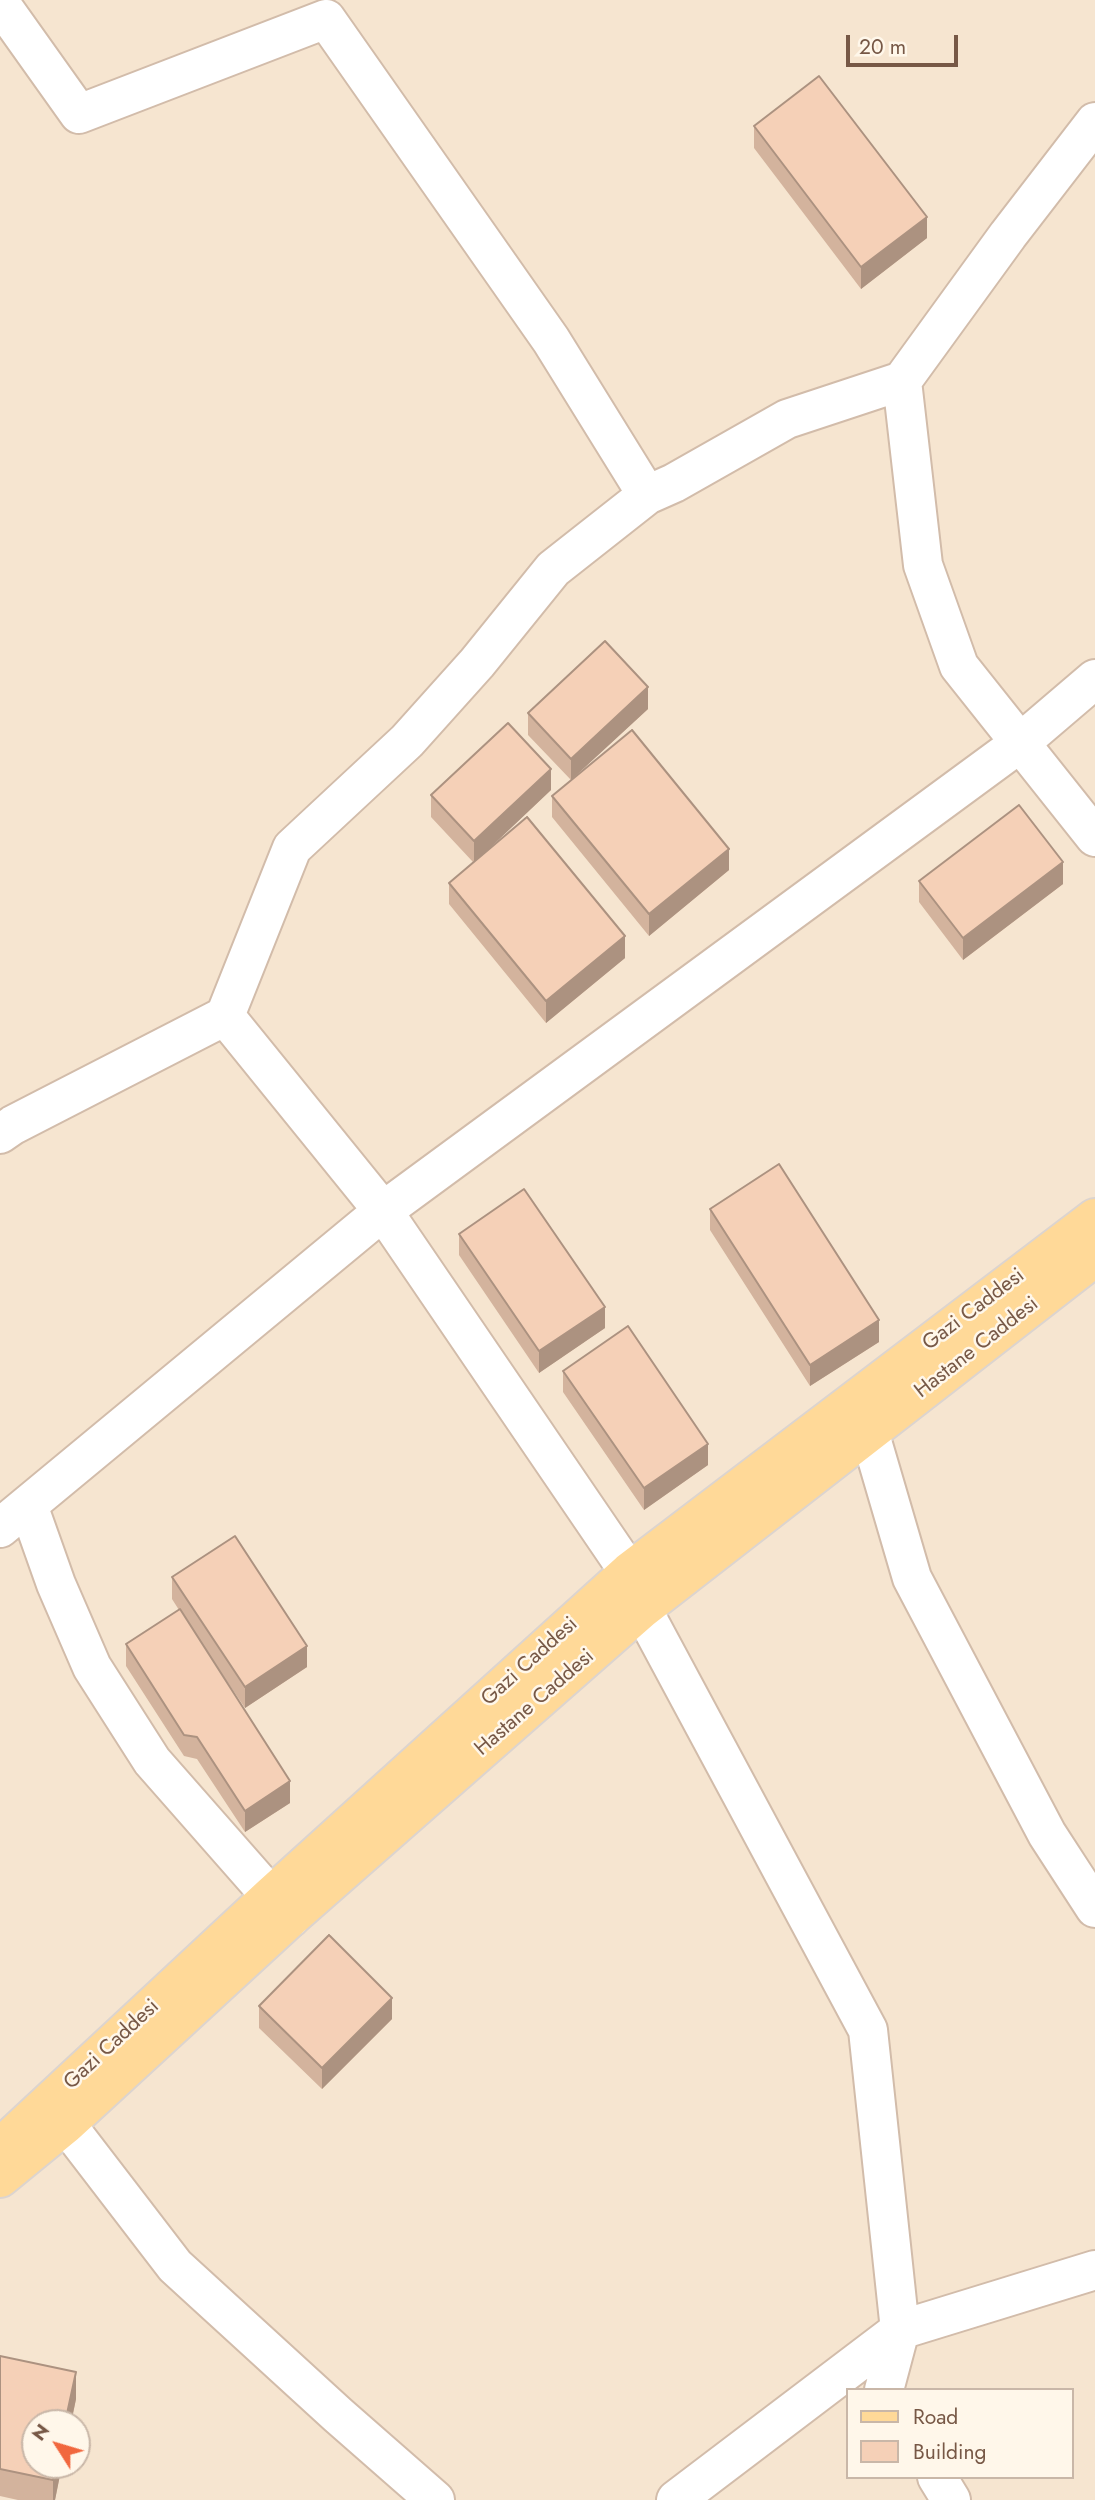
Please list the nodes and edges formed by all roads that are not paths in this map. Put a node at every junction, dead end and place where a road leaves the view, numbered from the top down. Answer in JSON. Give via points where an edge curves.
{"nodes":[{"id":1,"x":0,"y":3,"type":"edge"},
{"id":2,"x":1095,"y":122,"type":"edge"},
{"id":3,"x":902,"y":381,"type":"junction"},
{"id":4,"x":647,"y":495,"type":"junction"},
{"id":5,"x":1095,"y":679,"type":"edge"},
{"id":6,"x":1020,"y":743,"type":"junction"},
{"id":7,"x":1095,"y":837,"type":"edge"},
{"id":8,"x":225,"y":1016,"type":"junction"},
{"id":9,"x":0,"y":1134,"type":"edge"},
{"id":10,"x":383,"y":1211,"type":"junction"},
{"id":11,"x":1095,"y":1218,"type":"edge"},
{"id":12,"x":1095,"y":1256,"type":"edge"},
{"id":13,"x":869,"y":1431,"type":"junction"},
{"id":14,"x":14,"y":1516,"type":"edge"},
{"id":15,"x":629,"y":1572,"type":"junction"},
{"id":16,"x":642,"y":1609,"type":"junction"},
{"id":17,"x":280,"y":1907,"type":"junction"},
{"id":18,"x":1095,"y":1908,"type":"edge"},
{"id":19,"x":66,"y":2124,"type":"junction"},
{"id":20,"x":0,"y":2148,"type":"edge"},
{"id":21,"x":0,"y":2178,"type":"edge"},
{"id":22,"x":1095,"y":2270,"type":"edge"},
{"id":23,"x":900,"y":2330,"type":"junction"},
{"id":24,"x":885,"y":2388,"type":"edge"},
{"id":25,"x":938,"y":2479,"type":"edge"},
{"id":26,"x":435,"y":2500,"type":"edge"},
{"id":27,"x":676,"y":2500,"type":"edge"},
{"id":28,"x":951,"y":2500,"type":"edge"}],
"edges":[{"from":1,"to":4,"type":"street","via":[[79,114],[326,19],[551,340]]},
{"from":2,"to":3,"type":"street"},
{"from":3,"to":4,"type":"street","via":[[787,419]]},
{"from":3,"to":6,"type":"street","via":[[923,565],[959,666]]},
{"from":4,"to":8,"type":"street","via":[[554,569],[407,741],[292,848]]},
{"from":5,"to":6,"type":"street"},
{"from":6,"to":7,"type":"street"},
{"from":6,"to":10,"type":"street"},
{"from":8,"to":9,"type":"street"},
{"from":8,"to":10,"type":"street"},
{"from":10,"to":14,"type":"street"},
{"from":10,"to":15,"type":"street"},
{"from":11,"to":15,"type":"main road","name":"Gazi Caddesi"},
{"from":12,"to":13,"type":"main road","name":"Hastane Caddesi"},
{"from":13,"to":16,"type":"main road","name":"Hastane Caddesi"},
{"from":13,"to":18,"type":"street","via":[[912,1578],[1047,1834]]},
{"from":14,"to":17,"type":"street","via":[[55,1584],[92,1667],[152,1761]]},
{"from":15,"to":16,"type":"street"},
{"from":15,"to":17,"type":"main road","name":"Gazi Caddesi"},
{"from":16,"to":17,"type":"main road","name":"Hastane Caddesi"},
{"from":16,"to":23,"type":"street","via":[[868,2030]]},
{"from":17,"to":19,"type":"main road","name":"Hastane Caddesi"},
{"from":17,"to":20,"type":"main road","name":"Gazi Caddesi"},
{"from":19,"to":21,"type":"main road","name":"Hastane Caddesi"},
{"from":19,"to":26,"type":"street","via":[[175,2266]]},
{"from":22,"to":23,"type":"street"},
{"from":23,"to":24,"type":"street"},
{"from":23,"to":27,"type":"street"},
{"from":25,"to":28,"type":"street"}]}
